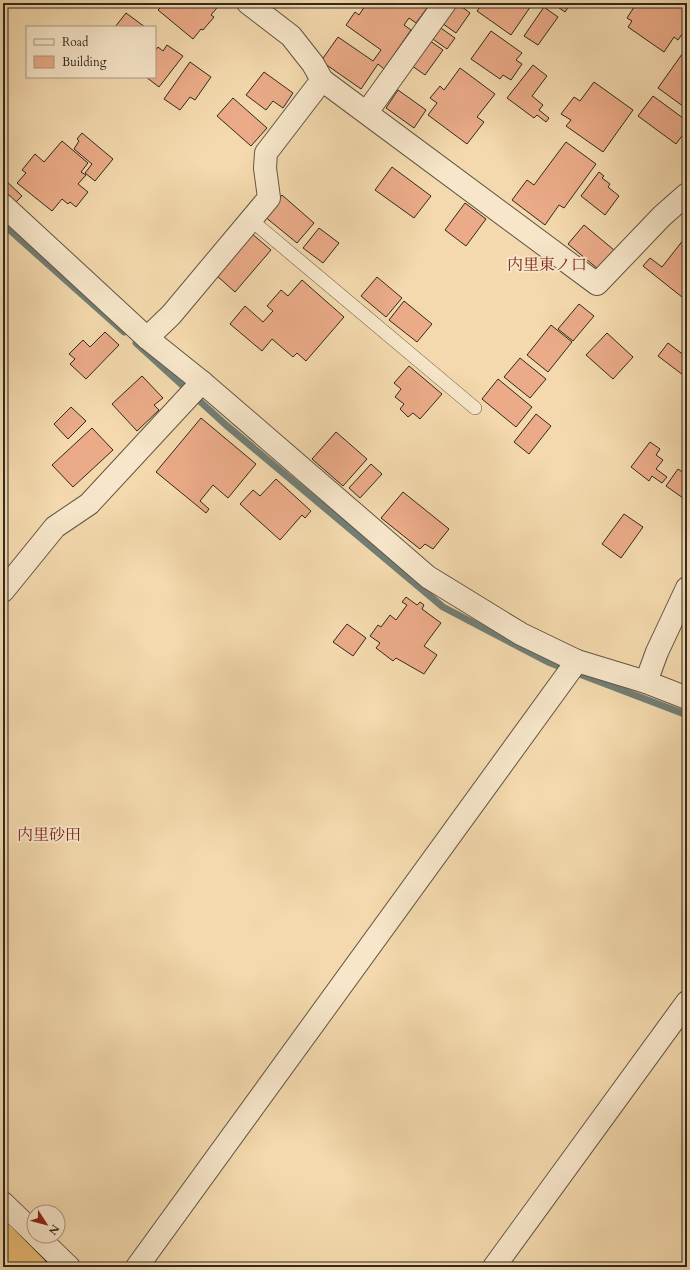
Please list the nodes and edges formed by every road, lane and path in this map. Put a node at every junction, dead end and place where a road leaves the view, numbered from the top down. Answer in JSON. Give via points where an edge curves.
{"nodes":[{"id":1,"x":248,"y":3,"type":"edge"},
{"id":2,"x":445,"y":3,"type":"edge"},
{"id":3,"x":322,"y":80,"type":"junction"},
{"id":4,"x":367,"y":112,"type":"junction"},
{"id":5,"x":687,"y":194,"type":"edge"},
{"id":6,"x":3,"y":205,"type":"edge"},
{"id":7,"x":251,"y":220,"type":"junction"},
{"id":8,"x":147,"y":338,"type":"junction"},
{"id":9,"x":202,"y":382,"type":"junction"},
{"id":10,"x":475,"y":408,"type":"dead end"},
{"id":11,"x":687,"y":588,"type":"edge"},
{"id":12,"x":3,"y":591,"type":"edge"},
{"id":13,"x":577,"y":661,"type":"junction"},
{"id":14,"x":646,"y":682,"type":"junction"},
{"id":15,"x":687,"y":698,"type":"edge"},
{"id":16,"x":687,"y":1002,"type":"edge"},
{"id":17,"x":3,"y":1203,"type":"edge"},
{"id":18,"x":26,"y":1225,"type":"edge"},
{"id":19,"x":3,"y":1234,"type":"edge"},
{"id":20,"x":45,"y":1244,"type":"edge"},
{"id":21,"x":3,"y":1256,"type":"edge"},
{"id":22,"x":15,"y":1267,"type":"edge"},
{"id":23,"x":36,"y":1267,"type":"edge"},
{"id":24,"x":69,"y":1267,"type":"edge"},
{"id":25,"x":137,"y":1267,"type":"edge"},
{"id":26,"x":494,"y":1267,"type":"edge"}],
"edges":[{"from":1,"to":3,"type":"street","via":[[291,36]]},
{"from":2,"to":4,"type":"street"},
{"from":3,"to":4,"type":"street"},
{"from":3,"to":7,"type":"street","via":[[266,153],[269,198]]},
{"from":4,"to":5,"type":"street","via":[[597,284],[662,216]]},
{"from":6,"to":8,"type":"street"},
{"from":7,"to":8,"type":"street","via":[[171,315]]},
{"from":7,"to":10,"type":"lane"},
{"from":8,"to":9,"type":"street"},
{"from":9,"to":12,"type":"street","via":[[89,504],[55,527]]},
{"from":9,"to":13,"type":"street","via":[[428,577],[521,634]]},
{"from":11,"to":14,"type":"street"},
{"from":13,"to":14,"type":"street"},
{"from":13,"to":25,"type":"street"},
{"from":14,"to":15,"type":"street"},
{"from":16,"to":26,"type":"street"},
{"from":17,"to":18,"type":"street"},
{"from":19,"to":23,"type":"highway"},
{"from":20,"to":24,"type":"street"},
{"from":21,"to":22,"type":"highway"}]}
